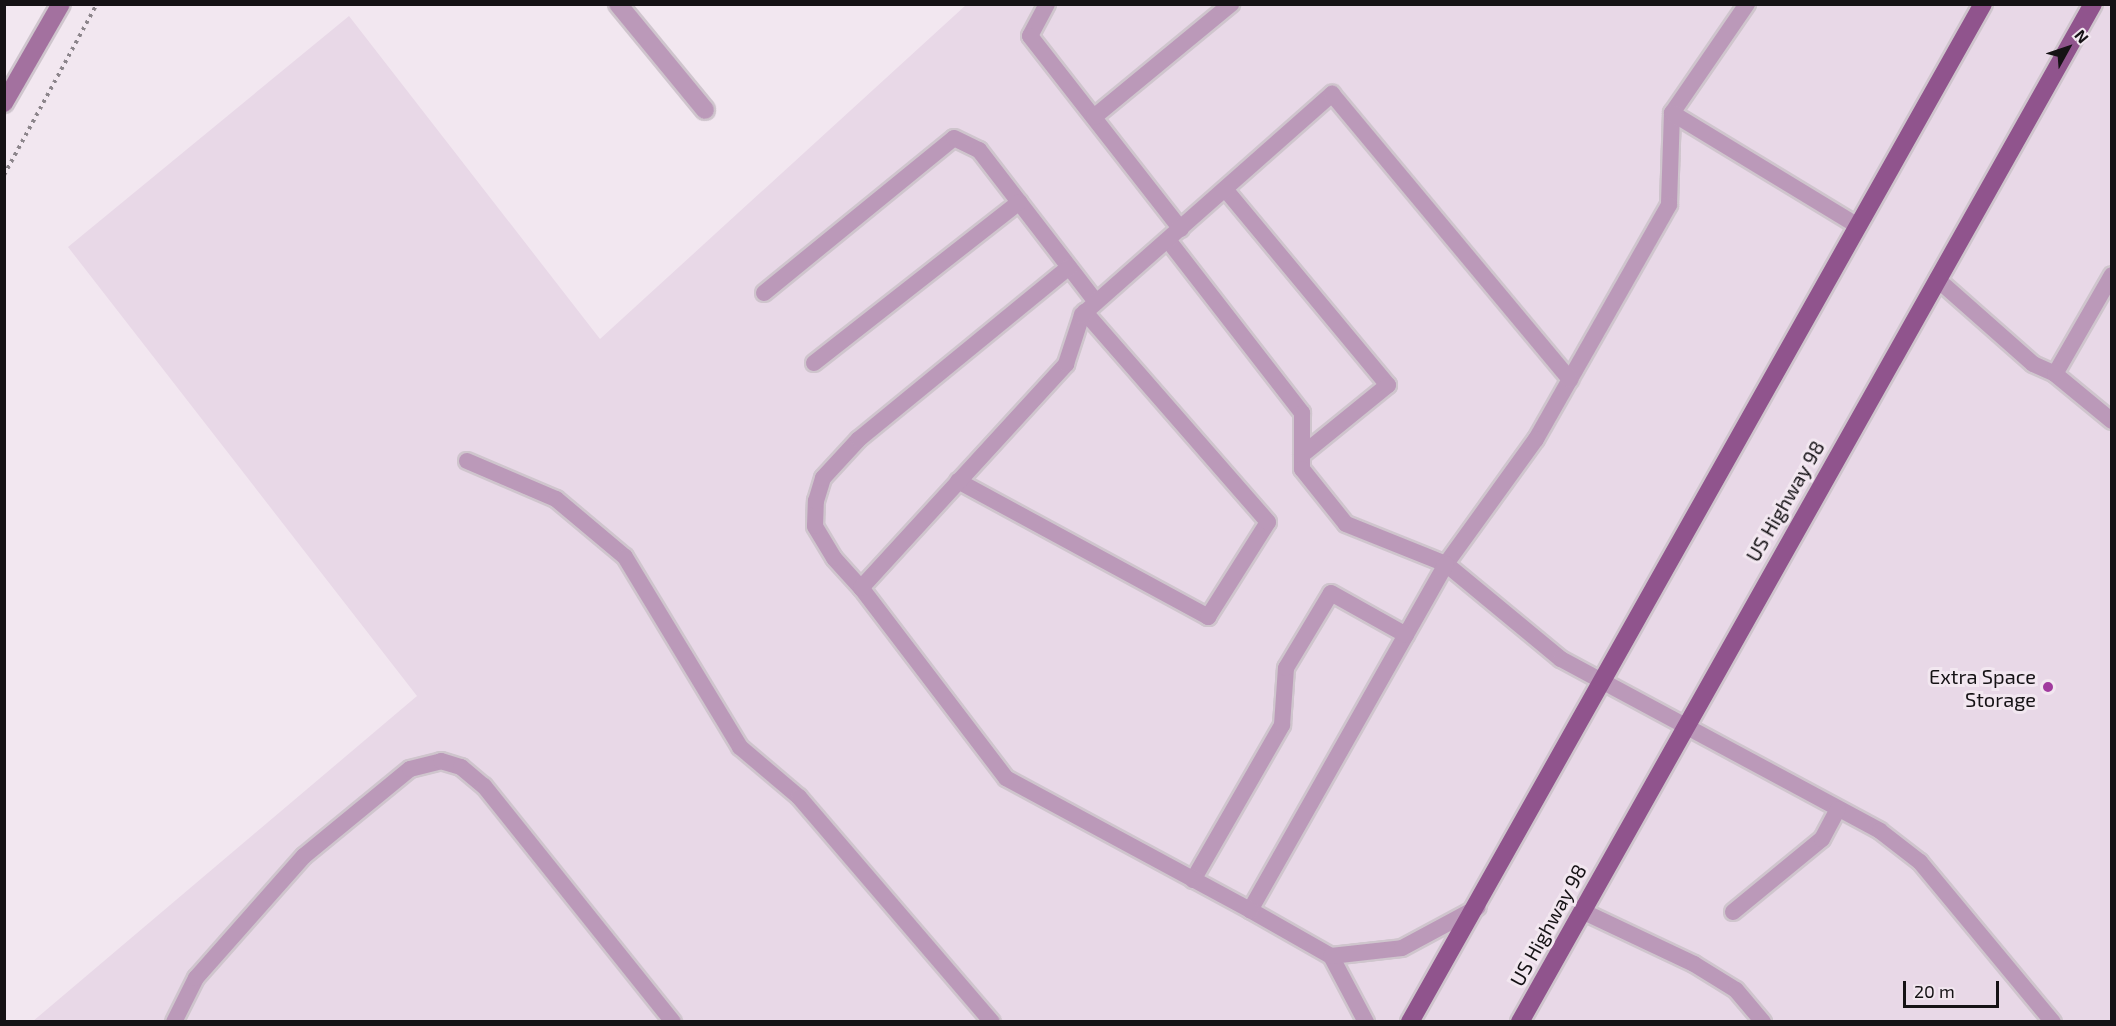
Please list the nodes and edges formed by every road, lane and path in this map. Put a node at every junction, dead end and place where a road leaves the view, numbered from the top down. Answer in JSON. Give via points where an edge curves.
{"nodes":[{"id":1,"x":61,"y":4,"type":"edge"},
{"id":2,"x":97,"y":4,"type":"edge"},
{"id":3,"x":618,"y":4,"type":"edge"},
{"id":4,"x":1047,"y":4,"type":"edge"},
{"id":5,"x":1231,"y":4,"type":"edge"},
{"id":6,"x":1747,"y":4,"type":"edge"},
{"id":7,"x":1983,"y":4,"type":"edge"},
{"id":8,"x":2093,"y":4,"type":"edge"},
{"id":9,"x":4,"y":103,"type":"edge"},
{"id":10,"x":705,"y":110,"type":"dead end"},
{"id":11,"x":1672,"y":112,"type":"junction"},
{"id":12,"x":1094,"y":117,"type":"junction"},
{"id":13,"x":4,"y":175,"type":"edge"},
{"id":14,"x":1225,"y":189,"type":"junction"},
{"id":15,"x":1019,"y":202,"type":"junction"},
{"id":16,"x":1858,"y":226,"type":"junction"},
{"id":17,"x":1181,"y":229,"type":"junction"},
{"id":18,"x":1168,"y":240,"type":"junction"},
{"id":19,"x":1069,"y":267,"type":"junction"},
{"id":20,"x":2112,"y":275,"type":"edge"},
{"id":21,"x":1937,"y":279,"type":"junction"},
{"id":22,"x":764,"y":293,"type":"dead end"},
{"id":23,"x":1091,"y":307,"type":"junction"},
{"id":24,"x":814,"y":363,"type":"dead end"},
{"id":25,"x":2055,"y":374,"type":"junction"},
{"id":26,"x":1570,"y":380,"type":"junction"},
{"id":27,"x":2112,"y":421,"type":"edge"},
{"id":28,"x":1302,"y":455,"type":"junction"},
{"id":29,"x":467,"y":461,"type":"dead end"},
{"id":30,"x":958,"y":481,"type":"junction"},
{"id":31,"x":1446,"y":564,"type":"junction"},
{"id":32,"x":861,"y":588,"type":"junction"},
{"id":33,"x":1406,"y":634,"type":"junction"},
{"id":34,"x":1603,"y":682,"type":"junction"},
{"id":35,"x":1684,"y":727,"type":"junction"},
{"id":36,"x":1838,"y":809,"type":"junction"},
{"id":37,"x":1193,"y":880,"type":"junction"},
{"id":38,"x":1478,"y":908,"type":"junction"},
{"id":39,"x":1250,"y":910,"type":"junction"},
{"id":40,"x":1581,"y":911,"type":"junction"},
{"id":41,"x":1733,"y":912,"type":"dead end"},
{"id":42,"x":1331,"y":956,"type":"junction"},
{"id":43,"x":174,"y":1022,"type":"edge"},
{"id":44,"x":673,"y":1022,"type":"edge"},
{"id":45,"x":992,"y":1022,"type":"edge"},
{"id":46,"x":1366,"y":1022,"type":"edge"},
{"id":47,"x":1410,"y":1022,"type":"edge"},
{"id":48,"x":1520,"y":1022,"type":"edge"},
{"id":49,"x":1763,"y":1022,"type":"edge"},
{"id":50,"x":2053,"y":1022,"type":"edge"}],
"edges":[{"from":1,"to":9,"type":"main road"},
{"from":2,"to":13,"type":"path"},
{"from":3,"to":10,"type":"street"},
{"from":4,"to":12,"type":"lane","via":[[1030,36]]},
{"from":5,"to":12,"type":"lane"},
{"from":6,"to":11,"type":"lane"},
{"from":7,"to":16,"type":"main road"},
{"from":8,"to":21,"type":"main road","name":"US Highway 98"},
{"from":11,"to":16,"type":"lane"},
{"from":11,"to":26,"type":"lane","via":[[1669,205]]},
{"from":12,"to":17,"type":"lane"},
{"from":14,"to":17,"type":"lane"},
{"from":14,"to":26,"type":"lane","via":[[1332,94]]},
{"from":14,"to":28,"type":"lane","via":[[1388,385]]},
{"from":15,"to":19,"type":"lane"},
{"from":15,"to":22,"type":"lane","via":[[979,150],[954,138]]},
{"from":15,"to":24,"type":"lane"},
{"from":16,"to":34,"type":"main road"},
{"from":17,"to":18,"type":"lane"},
{"from":18,"to":23,"type":"lane"},
{"from":18,"to":28,"type":"lane","via":[[1302,413]]},
{"from":19,"to":23,"type":"lane"},
{"from":19,"to":32,"type":"lane","via":[[859,440],[823,478],[815,526],[834,558]]},
{"from":20,"to":25,"type":"lane"},
{"from":21,"to":25,"type":"lane","via":[[2033,364]]},
{"from":21,"to":35,"type":"main road","name":"US Highway 98"},
{"from":23,"to":30,"type":"lane","via":[[1066,364]]},
{"from":23,"to":30,"type":"lane","via":[[1268,522],[1208,617]]},
{"from":25,"to":27,"type":"lane"},
{"from":26,"to":31,"type":"lane","via":[[1536,439]]},
{"from":28,"to":31,"type":"lane","via":[[1302,469],[1346,524]]},
{"from":29,"to":45,"type":"lane","via":[[556,499],[625,557],[740,747],[799,797]]},
{"from":30,"to":32,"type":"lane"},
{"from":31,"to":33,"type":"lane"},
{"from":31,"to":34,"type":"lane","via":[[1562,659]]},
{"from":32,"to":37,"type":"lane","via":[[1006,778]]},
{"from":33,"to":37,"type":"lane","via":[[1331,593],[1286,668],[1282,725]]},
{"from":33,"to":39,"type":"lane"},
{"from":34,"to":35,"type":"lane"},
{"from":34,"to":38,"type":"main road"},
{"from":35,"to":36,"type":"lane"},
{"from":35,"to":40,"type":"main road","name":"US Highway 98"},
{"from":36,"to":41,"type":"lane","via":[[1822,839]]},
{"from":36,"to":50,"type":"lane","via":[[1880,831],[1920,862]]},
{"from":37,"to":39,"type":"lane"},
{"from":38,"to":42,"type":"lane","via":[[1402,948]]},
{"from":38,"to":47,"type":"main road"},
{"from":39,"to":42,"type":"lane"},
{"from":40,"to":48,"type":"main road","name":"US Highway 98"},
{"from":40,"to":49,"type":"lane","via":[[1694,964],[1736,990]]},
{"from":42,"to":46,"type":"lane"},
{"from":43,"to":44,"type":"lane","via":[[196,978],[304,856],[410,769],[441,761],[461,767],[484,786]]}]}
